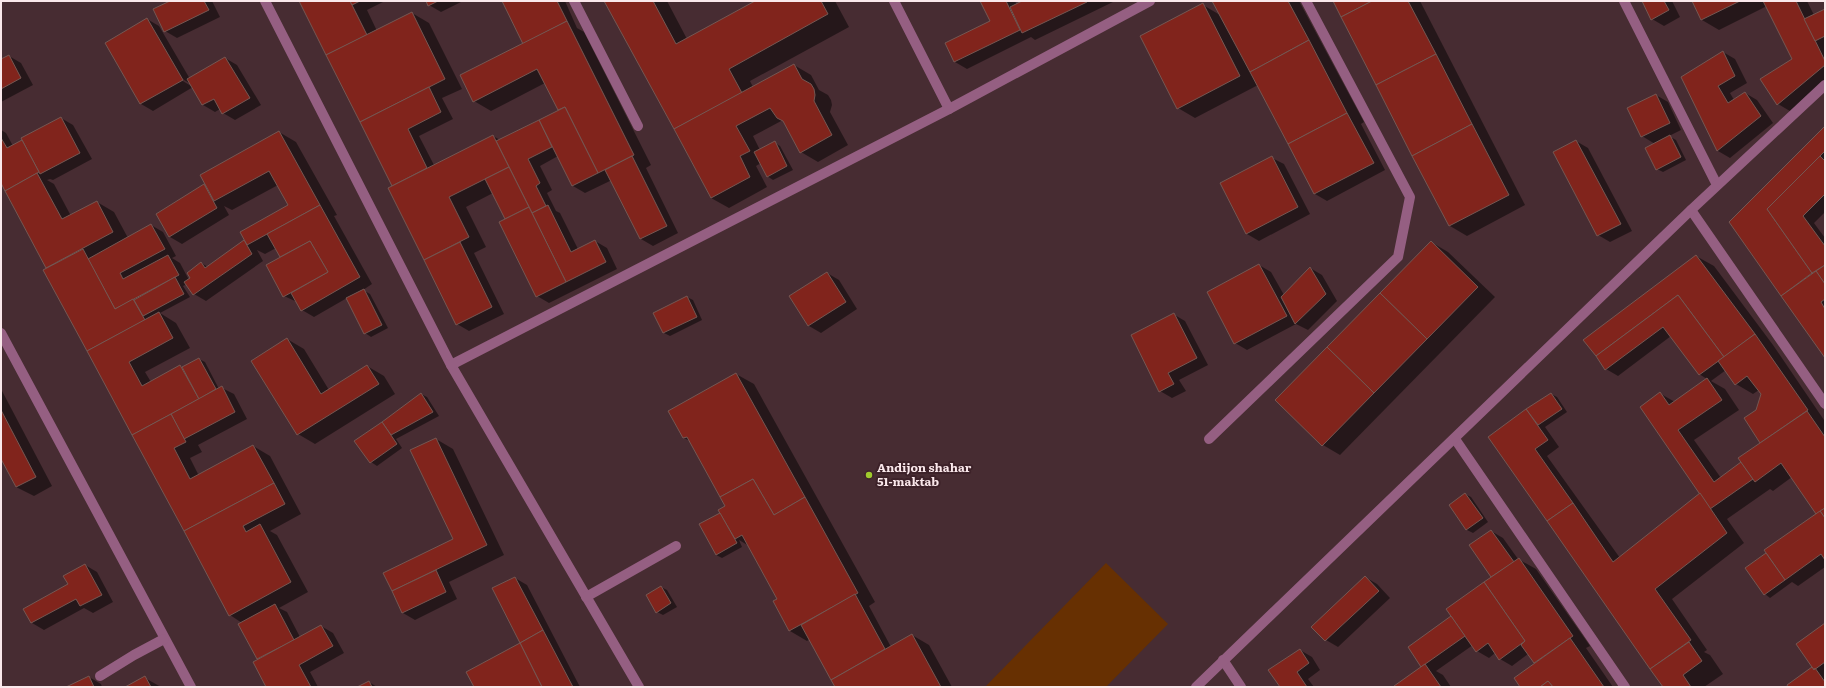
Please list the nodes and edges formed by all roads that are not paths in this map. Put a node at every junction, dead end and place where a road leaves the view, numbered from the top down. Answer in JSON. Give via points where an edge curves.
{"nodes":[{"id":1,"x":265,"y":1,"type":"edge"},
{"id":2,"x":574,"y":1,"type":"edge"},
{"id":3,"x":894,"y":1,"type":"edge"},
{"id":4,"x":1150,"y":1,"type":"edge"},
{"id":5,"x":1306,"y":1,"type":"edge"},
{"id":6,"x":1624,"y":1,"type":"edge"},
{"id":7,"x":1825,"y":85,"type":"edge"},
{"id":8,"x":949,"y":109,"type":"junction"},
{"id":9,"x":638,"y":126,"type":"dead end"},
{"id":10,"x":1717,"y":185,"type":"junction"},
{"id":11,"x":1691,"y":210,"type":"junction"},
{"id":12,"x":1,"y":333,"type":"edge"},
{"id":13,"x":451,"y":365,"type":"junction"},
{"id":14,"x":1825,"y":404,"type":"edge"},
{"id":15,"x":1209,"y":439,"type":"dead end"},
{"id":16,"x":1455,"y":439,"type":"junction"},
{"id":17,"x":676,"y":546,"type":"dead end"},
{"id":18,"x":586,"y":597,"type":"junction"},
{"id":19,"x":164,"y":639,"type":"junction"},
{"id":20,"x":1223,"y":660,"type":"junction"},
{"id":21,"x":100,"y":676,"type":"dead end"},
{"id":22,"x":191,"y":687,"type":"edge"},
{"id":23,"x":638,"y":687,"type":"edge"},
{"id":24,"x":1196,"y":687,"type":"edge"},
{"id":25,"x":1241,"y":687,"type":"edge"},
{"id":26,"x":1625,"y":687,"type":"edge"}],
"edges":[{"from":1,"to":13,"type":"street"},
{"from":2,"to":9,"type":"street"},
{"from":3,"to":8,"type":"street"},
{"from":4,"to":8,"type":"street"},
{"from":5,"to":15,"type":"street","via":[[1410,197],[1398,257]]},
{"from":6,"to":10,"type":"street"},
{"from":7,"to":10,"type":"street"},
{"from":8,"to":13,"type":"street"},
{"from":10,"to":11,"type":"street"},
{"from":11,"to":14,"type":"street"},
{"from":11,"to":16,"type":"street"},
{"from":12,"to":19,"type":"street"},
{"from":13,"to":18,"type":"street"},
{"from":16,"to":20,"type":"street"},
{"from":16,"to":26,"type":"street"},
{"from":17,"to":18,"type":"street"},
{"from":18,"to":23,"type":"street"},
{"from":19,"to":21,"type":"street"},
{"from":19,"to":22,"type":"street"},
{"from":20,"to":24,"type":"street"},
{"from":20,"to":25,"type":"street"}]}
